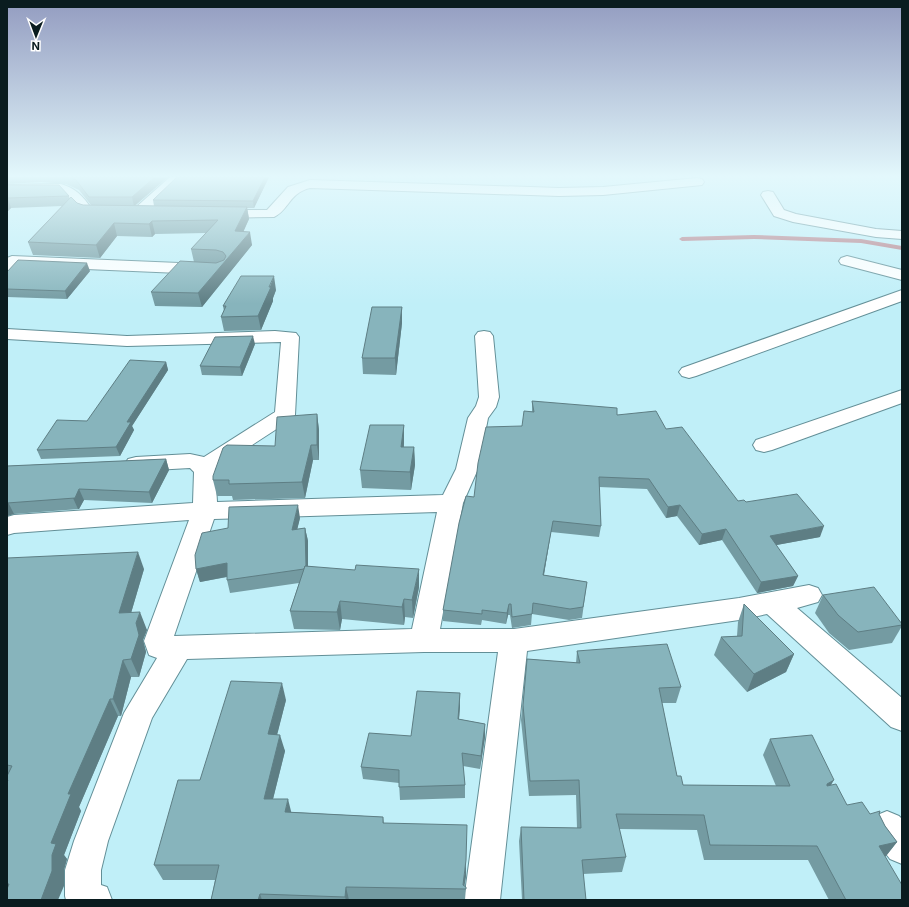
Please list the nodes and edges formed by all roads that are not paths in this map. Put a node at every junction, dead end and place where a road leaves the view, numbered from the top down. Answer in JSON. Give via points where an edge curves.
{"nodes":[{"id":1,"x":801,"y":219,"type":"edge"},
{"id":2,"x":902,"y":235,"type":"edge"},
{"id":3,"x":847,"y":261,"type":"dead end"},
{"id":4,"x":7,"y":268,"type":"edge"},
{"id":5,"x":219,"y":270,"type":"edge"},
{"id":6,"x":902,"y":275,"type":"edge"},
{"id":7,"x":902,"y":294,"type":"edge"},
{"id":8,"x":7,"y":334,"type":"edge"},
{"id":9,"x":484,"y":336,"type":"dead end"},
{"id":10,"x":689,"y":372,"type":"dead end"},
{"id":11,"x":902,"y":396,"type":"edge"},
{"id":12,"x":764,"y":445,"type":"dead end"},
{"id":13,"x":118,"y":464,"type":"edge"},
{"id":14,"x":204,"y":467,"type":"junction"},
{"id":15,"x":451,"y":503,"type":"junction"},
{"id":16,"x":205,"y":511,"type":"junction"},
{"id":17,"x":7,"y":526,"type":"edge"},
{"id":18,"x":809,"y":595,"type":"dead end"},
{"id":19,"x":772,"y":602,"type":"junction"},
{"id":20,"x":424,"y":640,"type":"junction"},
{"id":21,"x":514,"y":640,"type":"junction"},
{"id":22,"x":180,"y":648,"type":"junction"},
{"id":23,"x":902,"y":716,"type":"edge"},
{"id":24,"x":94,"y":900,"type":"edge"},
{"id":25,"x":482,"y":900,"type":"edge"}],
"edges":[{"from":1,"to":2,"type":"street"},
{"from":3,"to":6,"type":"street"},
{"from":4,"to":5,"type":"street","via":[[12,262]]},
{"from":7,"to":10,"type":"street"},
{"from":8,"to":14,"type":"street","via":[[127,341],[290,337],[285,415]]},
{"from":9,"to":15,"type":"street","via":[[489,397],[478,418],[467,469]]},
{"from":11,"to":12,"type":"street"},
{"from":13,"to":14,"type":"street","via":[[190,461]]},
{"from":14,"to":16,"type":"street"},
{"from":15,"to":16,"type":"street"},
{"from":15,"to":20,"type":"street"},
{"from":16,"to":17,"type":"street"},
{"from":16,"to":22,"type":"street","via":[[158,641],[159,647]]},
{"from":18,"to":19,"type":"street"},
{"from":19,"to":21,"type":"street","via":[[732,610]]},
{"from":19,"to":23,"type":"street"},
{"from":20,"to":21,"type":"street"},
{"from":20,"to":22,"type":"street"},
{"from":21,"to":25,"type":"street"},
{"from":22,"to":24,"type":"street","via":[[139,713],[92,841],[83,870],[83,896]]}]}
